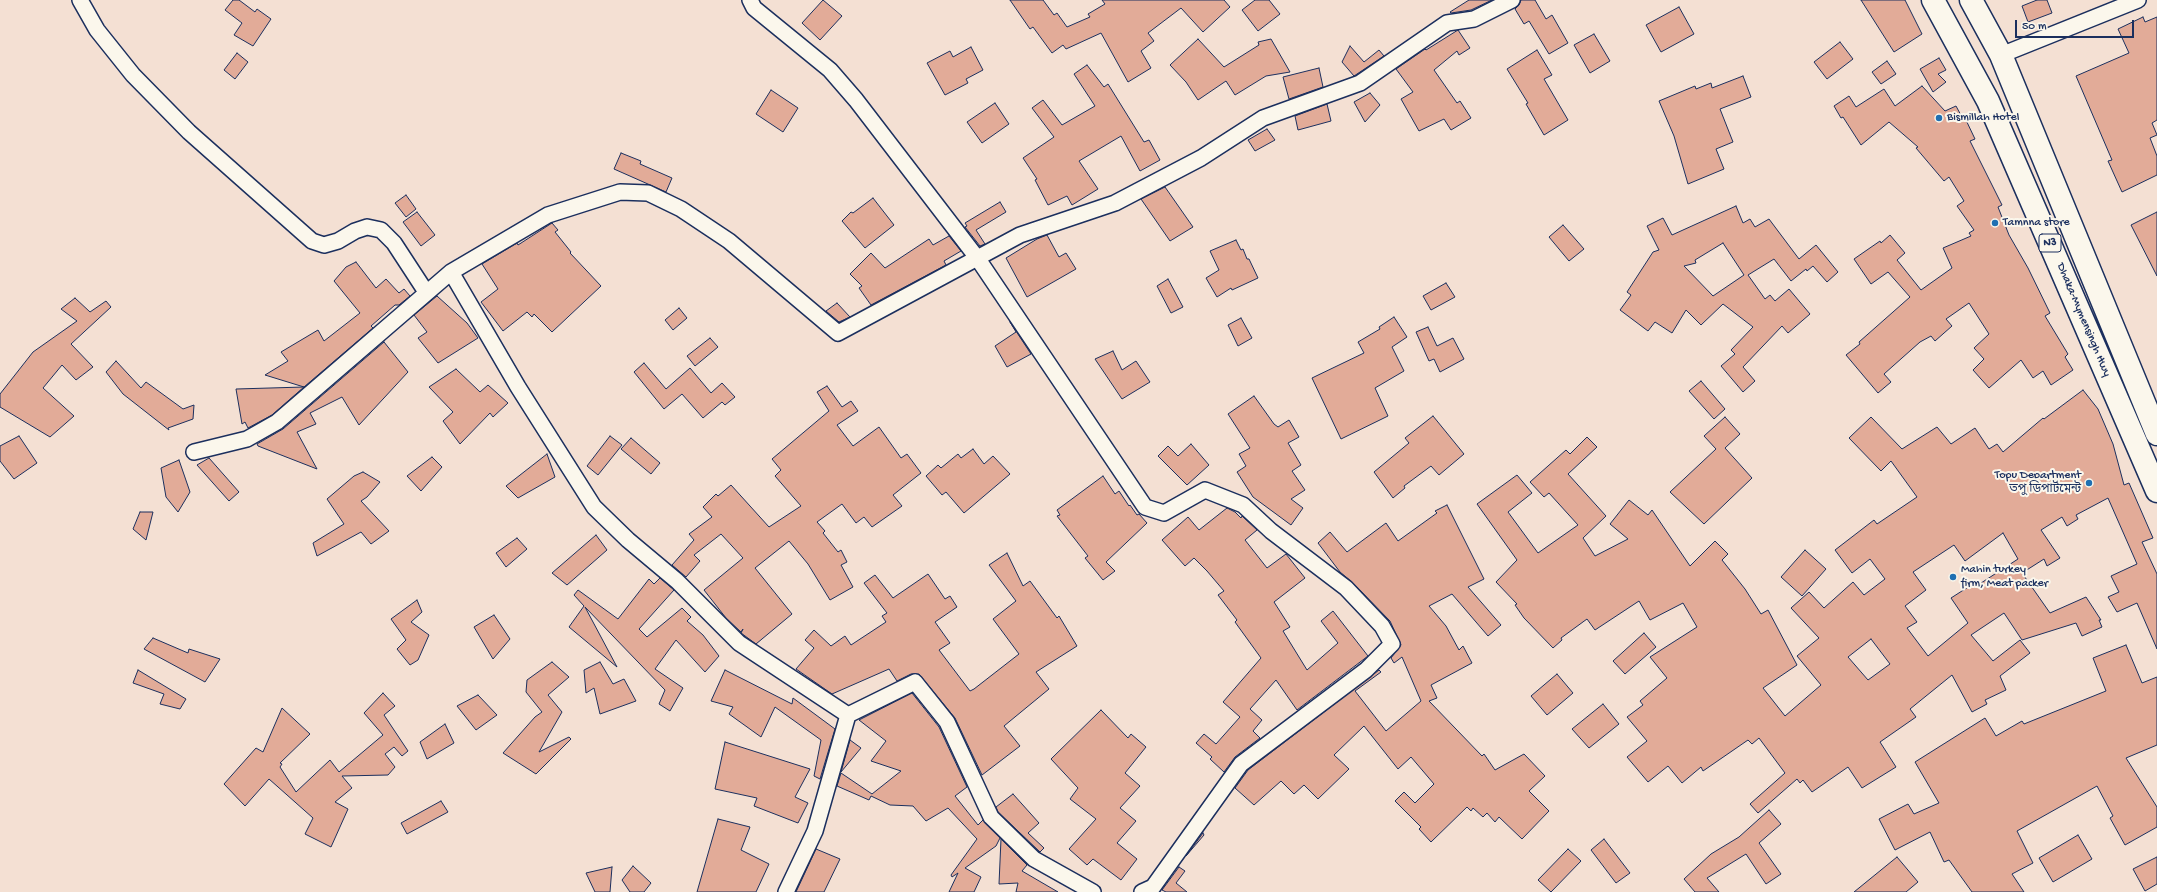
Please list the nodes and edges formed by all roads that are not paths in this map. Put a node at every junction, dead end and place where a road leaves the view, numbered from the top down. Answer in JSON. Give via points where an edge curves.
{"nodes":[{"id":1,"x":80,"y":0,"type":"edge"},
{"id":2,"x":750,"y":0,"type":"edge"},
{"id":3,"x":1512,"y":0,"type":"edge"},
{"id":4,"x":1933,"y":0,"type":"edge"},
{"id":5,"x":1971,"y":0,"type":"edge"},
{"id":6,"x":2138,"y":0,"type":"edge"},
{"id":7,"x":2001,"y":55,"type":"junction"},
{"id":8,"x":978,"y":259,"type":"junction"},
{"id":9,"x":451,"y":272,"type":"junction"},
{"id":10,"x":426,"y":292,"type":"junction"},
{"id":11,"x":2157,"y":434,"type":"edge"},
{"id":12,"x":194,"y":452,"type":"dead end"},
{"id":13,"x":2157,"y":491,"type":"edge"},
{"id":14,"x":848,"y":714,"type":"junction"},
{"id":15,"x":786,"y":892,"type":"edge"},
{"id":16,"x":1092,"y":892,"type":"edge"},
{"id":17,"x":1142,"y":892,"type":"edge"}],
"edges":[{"from":1,"to":10,"type":"street","via":[[97,30],[133,75],[189,132],[312,241],[324,245],[367,227],[381,230],[394,243]]},
{"from":2,"to":8,"type":"street","via":[[754,8],[830,70]]},
{"from":3,"to":8,"type":"street","via":[[1474,19],[1448,23],[1360,83],[1263,118],[1201,158],[1115,203],[1020,235]]},
{"from":4,"to":13,"type":"highway","name":"Dhaka-Mymensingh Hwy","number":"N3","via":[[1988,101]]},
{"from":5,"to":7,"type":"highway","name":"Dhaka-Mymensingh Hwy","number":"N3"},
{"from":6,"to":7,"type":"street"},
{"from":7,"to":11,"type":"highway","name":"Dhaka-Mymensingh Hwy","number":"N3"},
{"from":8,"to":9,"type":"street","via":[[838,333],[728,241],[681,209],[648,193],[620,192],[548,215]]},
{"from":8,"to":17,"type":"street","via":[[1145,507],[1164,513],[1205,490],[1243,505],[1346,588],[1382,626],[1392,644],[1366,670],[1241,764],[1153,887]]},
{"from":9,"to":10,"type":"street"},
{"from":9,"to":14,"type":"street","via":[[518,387],[594,507],[628,540],[677,581],[739,643]]},
{"from":10,"to":12,"type":"street","via":[[277,422],[247,439]]},
{"from":14,"to":15,"type":"street","via":[[815,831]]},
{"from":14,"to":16,"type":"street","via":[[915,682],[947,722],[991,817],[1034,859]]}]}
